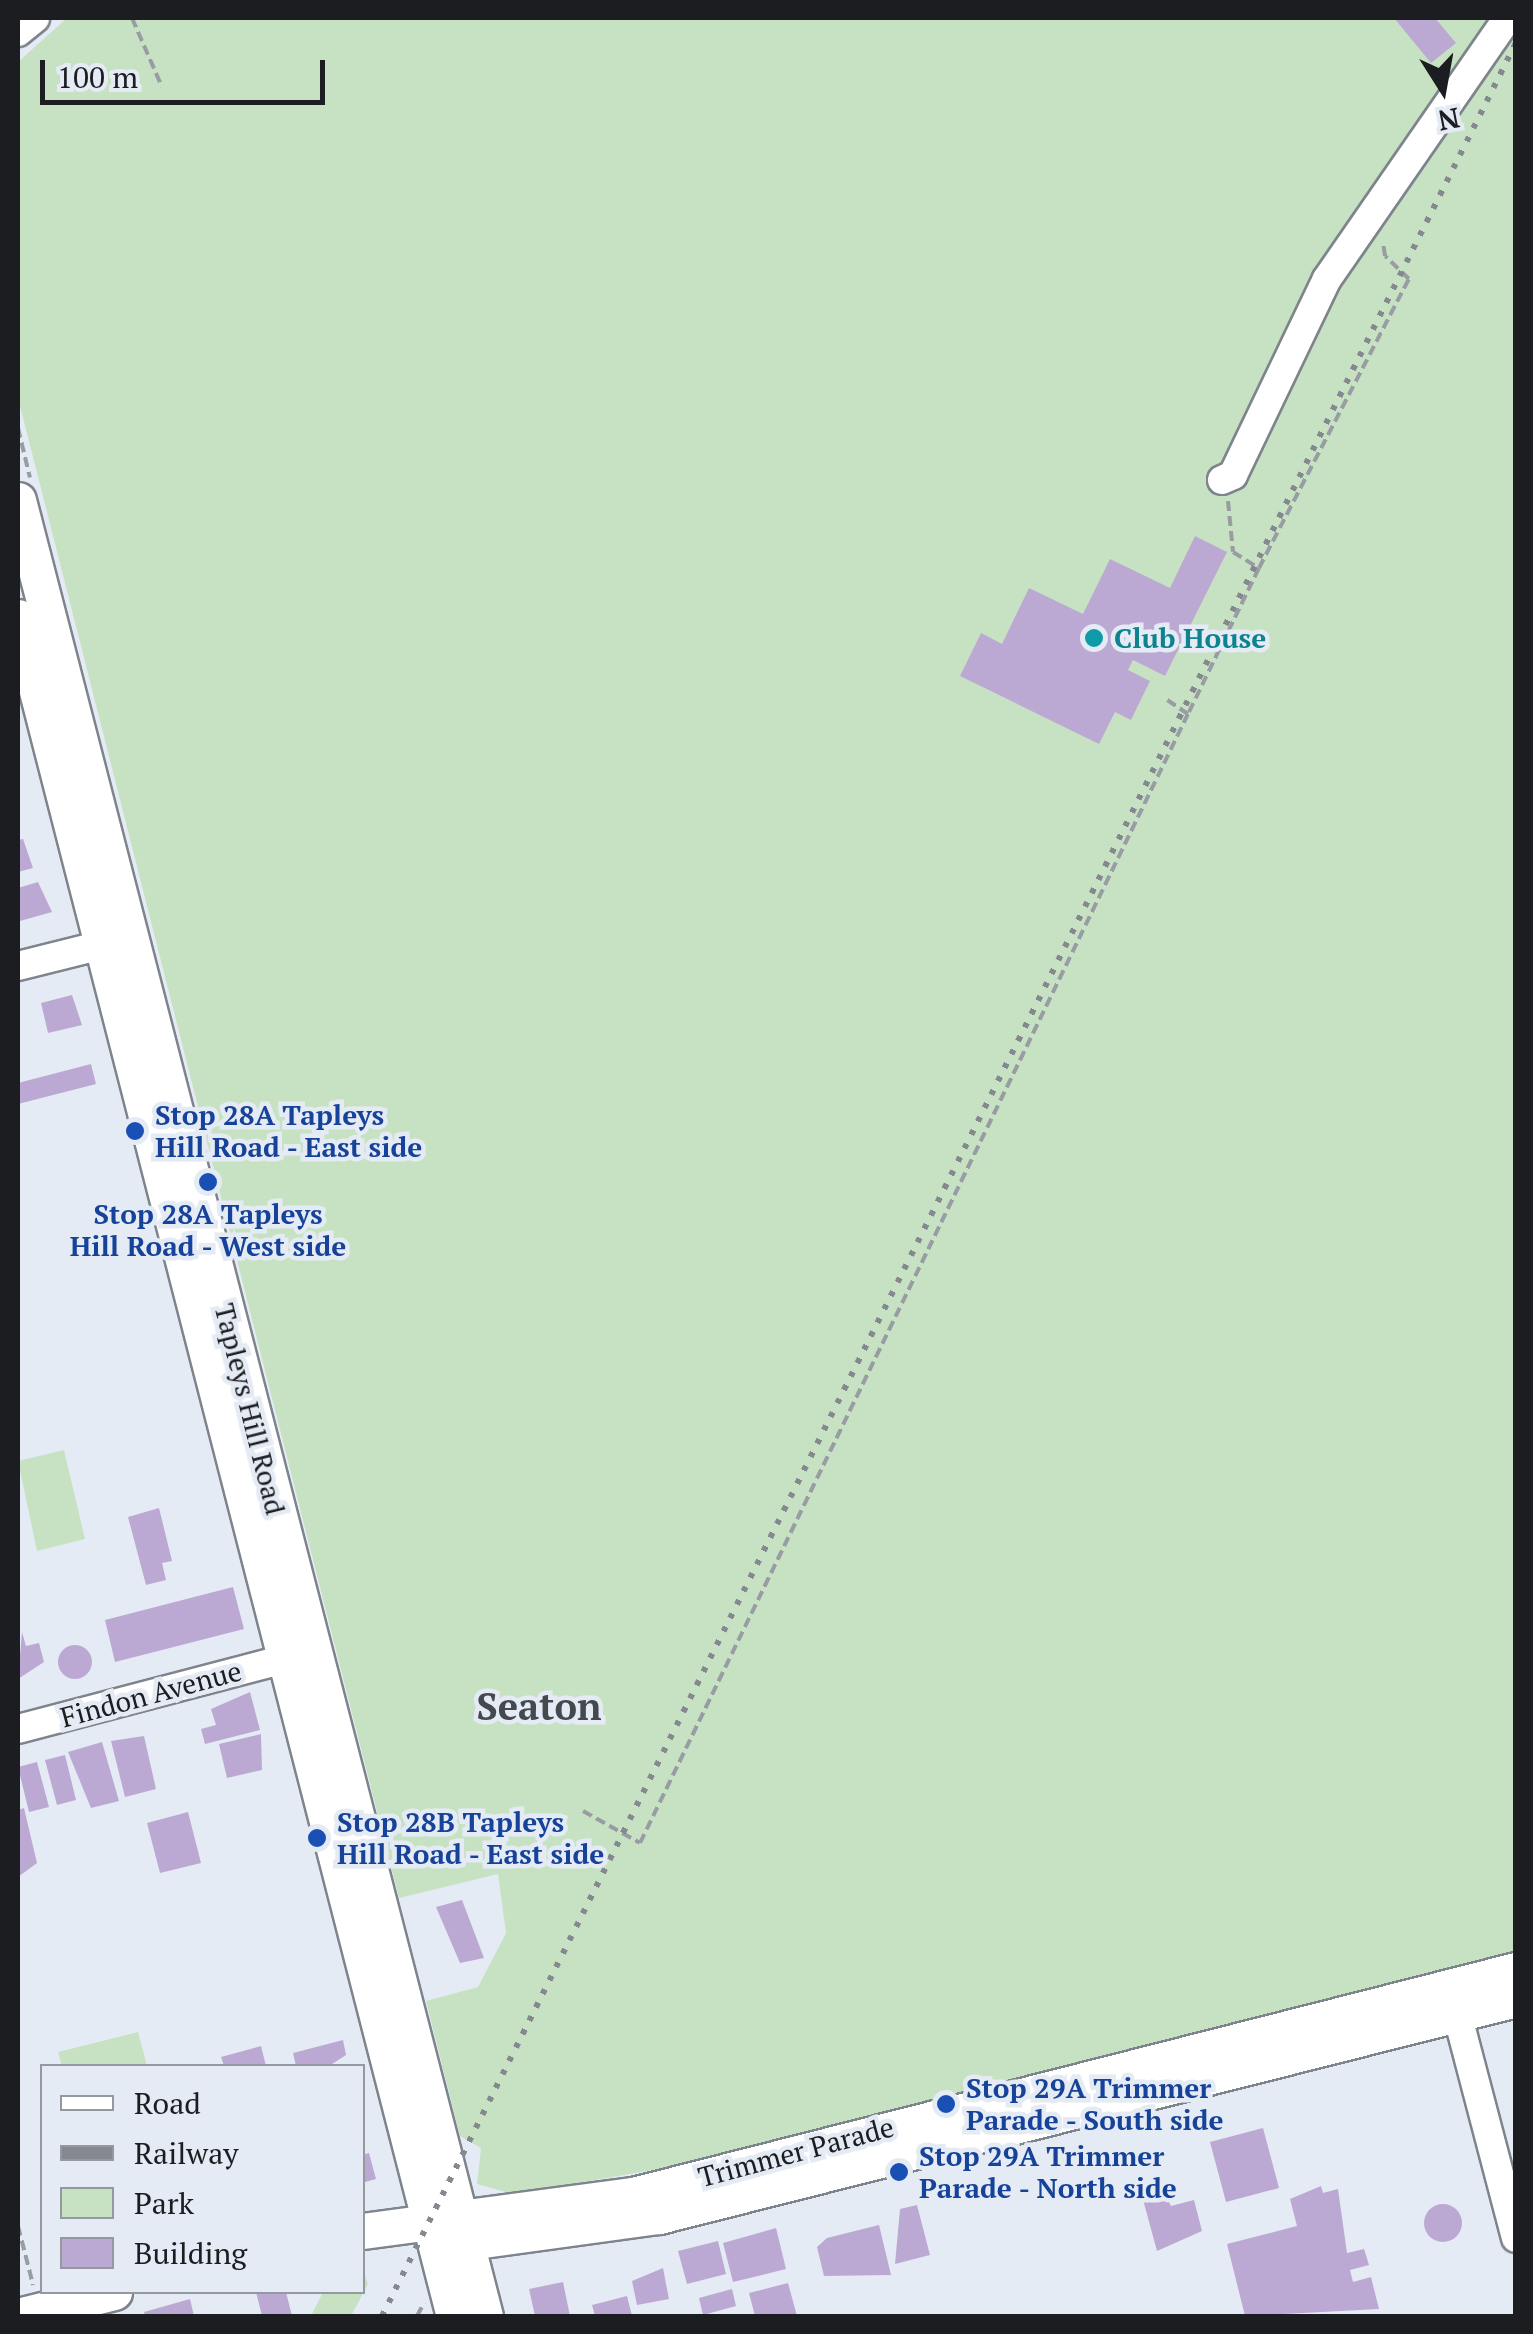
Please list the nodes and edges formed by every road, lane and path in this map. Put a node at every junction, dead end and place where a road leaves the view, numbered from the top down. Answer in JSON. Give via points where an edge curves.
{"nodes":[{"id":1,"x":35,"y":18,"type":"edge"},
{"id":2,"x":132,"y":18,"type":"edge"},
{"id":3,"x":1508,"y":18,"type":"edge"},
{"id":4,"x":18,"y":32,"type":"edge"},
{"id":5,"x":162,"y":88,"type":"dead end"},
{"id":6,"x":1380,"y":202,"type":"junction"},
{"id":7,"x":1222,"y":480,"type":"joint"},
{"id":8,"x":18,"y":500,"type":"edge"},
{"id":9,"x":1259,"y":568,"type":"junction"},
{"id":10,"x":18,"y":617,"type":"edge"},
{"id":11,"x":1168,"y":700,"type":"dead end"},
{"id":12,"x":1188,"y":714,"type":"junction"},
{"id":13,"x":115,"y":942,"type":"junction"},
{"id":14,"x":18,"y":966,"type":"edge"},
{"id":15,"x":285,"y":1658,"type":"junction"},
{"id":16,"x":18,"y":1729,"type":"edge"},
{"id":17,"x":583,"y":1811,"type":"dead end"},
{"id":18,"x":1516,"y":1970,"type":"edge"},
{"id":19,"x":1516,"y":1999,"type":"edge"},
{"id":20,"x":1454,"y":2000,"type":"junction"},
{"id":21,"x":412,"y":2154,"type":"junction"},
{"id":22,"x":365,"y":2221,"type":"edge"},
{"id":23,"x":18,"y":2226,"type":"edge"},
{"id":24,"x":365,"y":2231,"type":"edge"},
{"id":25,"x":447,"y":2233,"type":"junction"},
{"id":26,"x":559,"y":2236,"type":"junction"},
{"id":27,"x":1516,"y":2238,"type":"edge"},
{"id":28,"x":365,"y":2254,"type":"edge"},
{"id":29,"x":94,"y":2294,"type":"edge"},
{"id":30,"x":26,"y":2301,"type":"edge"},
{"id":31,"x":440,"y":2308,"type":"edge"},
{"id":32,"x":417,"y":2316,"type":"edge"},
{"id":33,"x":485,"y":2316,"type":"edge"}],
"edges":[{"from":1,"to":4,"type":"street"},
{"from":2,"to":5,"type":"path"},
{"from":3,"to":6,"type":"street"},
{"from":6,"to":7,"type":"street","via":[[1326,279],[1233,475]]},
{"from":6,"to":9,"type":"path","via":[[1384,256],[1409,280]]},
{"from":7,"to":9,"type":"path","via":[[1233,552]]},
{"from":8,"to":13,"type":"main road","name":"Tapleys Hill Road"},
{"from":9,"to":12,"type":"path"},
{"from":10,"to":13,"type":"main road","name":"Tapleys Hill Road"},
{"from":11,"to":12,"type":"path"},
{"from":12,"to":17,"type":"path","via":[[640,1843]]},
{"from":13,"to":14,"type":"street"},
{"from":13,"to":15,"type":"main road","name":"Tapleys Hill Road"},
{"from":13,"to":25,"type":"main road","name":"Tapleys Hill Road"},
{"from":15,"to":16,"type":"street","name":"Findon Avenue"},
{"from":15,"to":21,"type":"main road","name":"Tapleys Hill Road"},
{"from":18,"to":20,"type":"main road","name":"Trimmer Parade"},
{"from":19,"to":20,"type":"main road","name":"Trimmer Parade"},
{"from":20,"to":25,"type":"main road","name":"Trimmer Parade"},
{"from":20,"to":26,"type":"main road","name":"Trimmer Parade"},
{"from":20,"to":27,"type":"street"},
{"from":21,"to":22,"type":"main road","via":[[395,2206]]},
{"from":21,"to":25,"type":"main road","name":"Tapleys Hill Road"},
{"from":23,"to":30,"type":"path"},
{"from":24,"to":25,"type":"main road","name":"Trimmer Parade"},
{"from":25,"to":26,"type":"main road","name":"Trimmer Parade"},
{"from":25,"to":28,"type":"main road","name":"Trimmer Parade"},
{"from":25,"to":31,"type":"main road","name":"Tapleys Hill Road"},
{"from":25,"to":33,"type":"main road","name":"Tapleys Hill Road"},
{"from":26,"to":33,"type":"main road","via":[[495,2269]]},
{"from":29,"to":30,"type":"main road"},
{"from":31,"to":32,"type":"path"}]}
